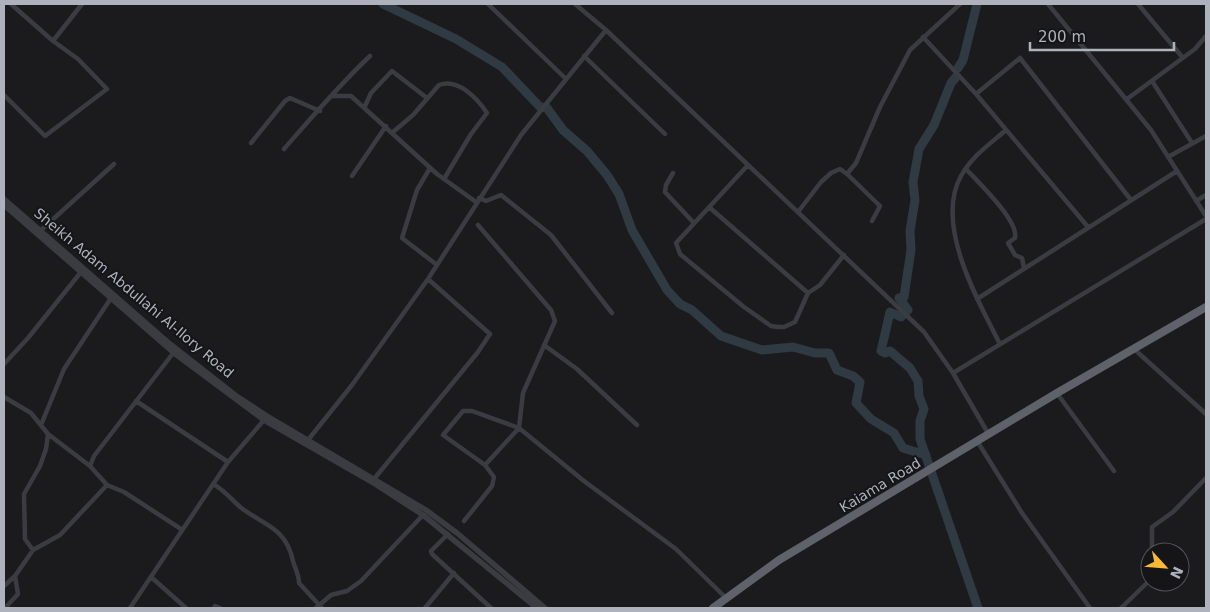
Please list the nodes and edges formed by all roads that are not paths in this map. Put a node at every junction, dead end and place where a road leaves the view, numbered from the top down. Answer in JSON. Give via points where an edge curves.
{"nodes":[{"id":1,"x":11,"y":4,"type":"edge"},
{"id":2,"x":82,"y":4,"type":"edge"},
{"id":3,"x":488,"y":4,"type":"edge"},
{"id":4,"x":575,"y":4,"type":"edge"},
{"id":5,"x":960,"y":4,"type":"edge"},
{"id":6,"x":1048,"y":4,"type":"edge"},
{"id":7,"x":1138,"y":4,"type":"edge"},
{"id":8,"x":606,"y":30,"type":"junction"},
{"id":9,"x":1206,"y":36,"type":"edge"},
{"id":10,"x":923,"y":37,"type":"junction"},
{"id":11,"x":53,"y":42,"type":"junction"},
{"id":12,"x":370,"y":56,"type":"dead end"},
{"id":13,"x":584,"y":56,"type":"junction"},
{"id":14,"x":1183,"y":58,"type":"junction"},
{"id":15,"x":565,"y":78,"type":"junction"},
{"id":16,"x":1152,"y":81,"type":"junction"},
{"id":17,"x":976,"y":94,"type":"junction"},
{"id":18,"x":4,"y":95,"type":"edge"},
{"id":19,"x":332,"y":96,"type":"junction"},
{"id":20,"x":427,"y":98,"type":"junction"},
{"id":21,"x":1127,"y":99,"type":"junction"},
{"id":22,"x":365,"y":106,"type":"junction"},
{"id":23,"x":320,"y":111,"type":"junction"},
{"id":24,"x":386,"y":126,"type":"junction"},
{"id":25,"x":1006,"y":130,"type":"junction"},
{"id":26,"x":393,"y":132,"type":"junction"},
{"id":27,"x":666,"y":134,"type":"dead end"},
{"id":28,"x":1206,"y":136,"type":"edge"},
{"id":29,"x":250,"y":143,"type":"dead end"},
{"id":30,"x":1192,"y":143,"type":"junction"},
{"id":31,"x":284,"y":148,"type":"dead end"},
{"id":32,"x":1168,"y":157,"type":"junction"},
{"id":33,"x":114,"y":164,"type":"dead end"},
{"id":34,"x":748,"y":165,"type":"junction"},
{"id":35,"x":430,"y":168,"type":"junction"},
{"id":36,"x":966,"y":169,"type":"junction"},
{"id":37,"x":1177,"y":171,"type":"junction"},
{"id":38,"x":673,"y":173,"type":"dead end"},
{"id":39,"x":847,"y":174,"type":"junction"},
{"id":40,"x":352,"y":176,"type":"dead end"},
{"id":41,"x":444,"y":179,"type":"junction"},
{"id":42,"x":1206,"y":195,"type":"edge"},
{"id":43,"x":4,"y":199,"type":"edge"},
{"id":44,"x":477,"y":200,"type":"junction"},
{"id":45,"x":1131,"y":200,"type":"junction"},
{"id":46,"x":1196,"y":201,"type":"junction"},
{"id":47,"x":4,"y":205,"type":"edge"},
{"id":48,"x":709,"y":207,"type":"junction"},
{"id":49,"x":798,"y":212,"type":"junction"},
{"id":50,"x":1206,"y":218,"type":"edge"},
{"id":51,"x":872,"y":221,"type":"dead end"},
{"id":52,"x":693,"y":222,"type":"junction"},
{"id":53,"x":478,"y":225,"type":"dead end"},
{"id":54,"x":1088,"y":228,"type":"junction"},
{"id":55,"x":40,"y":231,"type":"junction"},
{"id":56,"x":844,"y":256,"type":"junction"},
{"id":57,"x":437,"y":265,"type":"junction"},
{"id":58,"x":1024,"y":268,"type":"junction"},
{"id":59,"x":81,"y":272,"type":"junction"},
{"id":60,"x":428,"y":278,"type":"junction"},
{"id":61,"x":808,"y":293,"type":"junction"},
{"id":62,"x":111,"y":298,"type":"junction"},
{"id":63,"x":977,"y":299,"type":"junction"},
{"id":64,"x":1206,"y":307,"type":"edge"},
{"id":65,"x":612,"y":313,"type":"dead end"},
{"id":66,"x":1000,"y":344,"type":"junction"},
{"id":67,"x":544,"y":345,"type":"junction"},
{"id":68,"x":1134,"y":350,"type":"junction"},
{"id":69,"x":175,"y":351,"type":"junction"},
{"id":70,"x":4,"y":364,"type":"edge"},
{"id":71,"x":953,"y":372,"type":"junction"},
{"id":72,"x":1062,"y":393,"type":"junction"},
{"id":73,"x":4,"y":397,"type":"edge"},
{"id":74,"x":136,"y":401,"type":"junction"},
{"id":75,"x":1206,"y":414,"type":"edge"},
{"id":76,"x":264,"y":420,"type":"junction"},
{"id":77,"x":637,"y":424,"type":"dead end"},
{"id":78,"x":41,"y":425,"type":"junction"},
{"id":79,"x":519,"y":428,"type":"junction"},
{"id":80,"x":48,"y":434,"type":"junction"},
{"id":81,"x":989,"y":435,"type":"junction"},
{"id":82,"x":308,"y":440,"type":"junction"},
{"id":83,"x":979,"y":444,"type":"junction"},
{"id":84,"x":228,"y":462,"type":"junction"},
{"id":85,"x":485,"y":465,"type":"junction"},
{"id":86,"x":90,"y":466,"type":"junction"},
{"id":87,"x":1114,"y":471,"type":"dead end"},
{"id":88,"x":929,"y":472,"type":"junction"},
{"id":89,"x":1206,"y":478,"type":"edge"},
{"id":90,"x":374,"y":479,"type":"junction"},
{"id":91,"x":213,"y":484,"type":"junction"},
{"id":92,"x":107,"y":485,"type":"junction"},
{"id":93,"x":423,"y":515,"type":"junction"},
{"id":94,"x":464,"y":521,"type":"dead end"},
{"id":95,"x":181,"y":529,"type":"junction"},
{"id":96,"x":448,"y":534,"type":"junction"},
{"id":97,"x":1152,"y":542,"type":"edge"},
{"id":98,"x":33,"y":550,"type":"junction"},
{"id":99,"x":454,"y":573,"type":"junction"},
{"id":100,"x":15,"y":576,"type":"junction"},
{"id":101,"x":151,"y":577,"type":"junction"},
{"id":102,"x":4,"y":586,"type":"edge"},
{"id":103,"x":1140,"y":590,"type":"edge"},
{"id":104,"x":726,"y":598,"type":"junction"},
{"id":105,"x":319,"y":607,"type":"edge"},
{"id":106,"x":489,"y":607,"type":"edge"},
{"id":107,"x":5,"y":608,"type":"edge"},
{"id":108,"x":130,"y":608,"type":"edge"},
{"id":109,"x":186,"y":608,"type":"edge"},
{"id":110,"x":214,"y":608,"type":"edge"},
{"id":111,"x":220,"y":608,"type":"edge"},
{"id":112,"x":425,"y":608,"type":"edge"},
{"id":113,"x":537,"y":608,"type":"edge"},
{"id":114,"x":545,"y":608,"type":"edge"},
{"id":115,"x":713,"y":608,"type":"edge"},
{"id":116,"x":719,"y":608,"type":"edge"},
{"id":117,"x":1090,"y":608,"type":"edge"},
{"id":118,"x":1121,"y":608,"type":"edge"}],
"edges":[{"from":1,"to":11,"type":"street"},
{"from":2,"to":11,"type":"street"},
{"from":3,"to":15,"type":"street"},
{"from":4,"to":8,"type":"street"},
{"from":5,"to":10,"type":"street"},
{"from":6,"to":21,"type":"street"},
{"from":7,"to":14,"type":"street"},
{"from":8,"to":13,"type":"street"},
{"from":8,"to":34,"type":"street"},
{"from":9,"to":14,"type":"street"},
{"from":10,"to":17,"type":"street"},
{"from":10,"to":39,"type":"street","via":[[914,44],[900,68],[863,150]]},
{"from":11,"to":18,"type":"street","via":[[78,59],[107,89],[45,136]]},
{"from":12,"to":19,"type":"street"},
{"from":13,"to":15,"type":"street"},
{"from":13,"to":27,"type":"street"},
{"from":14,"to":16,"type":"street"},
{"from":15,"to":44,"type":"street"},
{"from":16,"to":21,"type":"street"},
{"from":16,"to":30,"type":"street"},
{"from":17,"to":25,"type":"street"},
{"from":17,"to":45,"type":"street","via":[[1020,58]]},
{"from":19,"to":22,"type":"street","via":[[351,96]]},
{"from":19,"to":23,"type":"street"},
{"from":20,"to":22,"type":"street","via":[[392,71],[371,93]]},
{"from":20,"to":26,"type":"street"},
{"from":20,"to":41,"type":"street","via":[[439,86],[458,85],[487,112]]},
{"from":21,"to":32,"type":"street"},
{"from":22,"to":24,"type":"street"},
{"from":23,"to":29,"type":"street","via":[[290,98]]},
{"from":23,"to":31,"type":"street"},
{"from":24,"to":26,"type":"street"},
{"from":24,"to":40,"type":"street"},
{"from":25,"to":36,"type":"street"},
{"from":25,"to":54,"type":"street"},
{"from":26,"to":35,"type":"street"},
{"from":28,"to":30,"type":"street"},
{"from":30,"to":32,"type":"street"},
{"from":32,"to":37,"type":"street"},
{"from":33,"to":55,"type":"street"},
{"from":34,"to":48,"type":"street"},
{"from":34,"to":49,"type":"street"},
{"from":35,"to":41,"type":"street"},
{"from":35,"to":57,"type":"street","via":[[418,190],[402,238]]},
{"from":36,"to":58,"type":"street","via":[[1014,228],[1015,238],[1008,243],[1015,255],[1022,258]]},
{"from":36,"to":63,"type":"street","via":[[957,184],[953,220],[966,272]]},
{"from":37,"to":45,"type":"street"},
{"from":37,"to":46,"type":"street"},
{"from":38,"to":52,"type":"street","via":[[665,192]]},
{"from":39,"to":49,"type":"street","via":[[840,169],[831,173]]},
{"from":39,"to":51,"type":"street","via":[[880,204],[880,210]]},
{"from":41,"to":44,"type":"street"},
{"from":42,"to":46,"type":"street"},
{"from":43,"to":55,"type":"street","name":"Sheikh Adam Abdullahi Al-Ilory Road"},
{"from":44,"to":57,"type":"street"},
{"from":44,"to":65,"type":"street","via":[[486,201],[501,195],[551,235]]},
{"from":45,"to":54,"type":"street"},
{"from":46,"to":50,"type":"street"},
{"from":47,"to":59,"type":"street","name":"Sheikh Adam Abdullahi Al-Ilory Road"},
{"from":48,"to":52,"type":"street"},
{"from":48,"to":61,"type":"street"},
{"from":49,"to":56,"type":"street"},
{"from":50,"to":66,"type":"street"},
{"from":52,"to":61,"type":"street","via":[[676,243],[680,254],[771,326],[784,327],[795,322]]},
{"from":53,"to":67,"type":"street","via":[[551,310],[555,321]]},
{"from":54,"to":58,"type":"street"},
{"from":55,"to":69,"type":"street","name":"Sheikh Adam Abdullahi Al-Ilory Road"},
{"from":56,"to":61,"type":"street","via":[[820,286]]},
{"from":56,"to":71,"type":"street","via":[[933,342]]},
{"from":57,"to":60,"type":"street"},
{"from":58,"to":63,"type":"street"},
{"from":59,"to":62,"type":"street","name":"Sheikh Adam Abdullahi Al-Ilory Road"},
{"from":59,"to":70,"type":"street"},
{"from":60,"to":82,"type":"street","via":[[352,385]]},
{"from":60,"to":90,"type":"street","via":[[490,334]]},
{"from":62,"to":69,"type":"street","name":"Sheikh Adam Abdullahi Al-Ilory Road"},
{"from":62,"to":78,"type":"street","via":[[64,368]]},
{"from":63,"to":66,"type":"street"},
{"from":64,"to":68,"type":"highway","name":"Kaiama Road"},
{"from":66,"to":71,"type":"street"},
{"from":67,"to":77,"type":"street","via":[[578,369]]},
{"from":67,"to":79,"type":"street","via":[[523,393]]},
{"from":68,"to":72,"type":"highway","name":"Kaiama Road"},
{"from":68,"to":75,"type":"street"},
{"from":69,"to":74,"type":"street"},
{"from":69,"to":76,"type":"street","name":"Sheikh Adam Abdullahi Al-Ilory Road"},
{"from":69,"to":82,"type":"street","name":"Sheikh Adam Abdullahi Al-Ilory Road"},
{"from":71,"to":81,"type":"street"},
{"from":72,"to":81,"type":"highway","name":"Kaiama Road"},
{"from":72,"to":83,"type":"highway","name":"Kaiama Road"},
{"from":72,"to":87,"type":"street"},
{"from":73,"to":78,"type":"street","via":[[31,413]]},
{"from":74,"to":84,"type":"street"},
{"from":74,"to":86,"type":"street","via":[[102,444]]},
{"from":76,"to":84,"type":"street"},
{"from":76,"to":93,"type":"street","name":"Sheikh Adam Abdullahi Al-Ilory Road"},
{"from":78,"to":80,"type":"street"},
{"from":79,"to":85,"type":"street"},
{"from":79,"to":85,"type":"street","via":[[472,411],[458,415],[443,435]]},
{"from":79,"to":104,"type":"street","via":[[676,549]]},
{"from":80,"to":86,"type":"street"},
{"from":80,"to":98,"type":"street","via":[[40,466],[24,494],[24,539]]},
{"from":81,"to":88,"type":"highway","name":"Kaiama Road"},
{"from":82,"to":90,"type":"street","name":"Sheikh Adam Abdullahi Al-Ilory Road"},
{"from":83,"to":88,"type":"highway","name":"Kaiama Road"},
{"from":83,"to":117,"type":"street","via":[[1022,512]]},
{"from":84,"to":91,"type":"street"},
{"from":85,"to":94,"type":"street","via":[[494,476],[492,486]]},
{"from":86,"to":92,"type":"street"},
{"from":88,"to":104,"type":"highway","name":"Kaiama Road","via":[[779,560]]},
{"from":88,"to":116,"type":"highway","name":"Kaiama Road","via":[[781,563]]},
{"from":89,"to":97,"type":"street","via":[[1173,512],[1152,527]]},
{"from":90,"to":114,"type":"street","name":"Sheikh Adam Abdullahi Al-Ilory Road","via":[[448,526]]},
{"from":91,"to":95,"type":"street"},
{"from":91,"to":105,"type":"street","via":[[281,535],[291,551],[299,583]]},
{"from":92,"to":95,"type":"street","via":[[124,492]]},
{"from":92,"to":98,"type":"street","via":[[60,535]]},
{"from":93,"to":96,"type":"street","name":"Sheikh Adam Abdullahi Al-Ilory Road"},
{"from":93,"to":105,"type":"street","via":[[361,581],[331,595]]},
{"from":95,"to":101,"type":"street"},
{"from":96,"to":99,"type":"street","via":[[431,551]]},
{"from":96,"to":113,"type":"street","name":"Sheikh Adam Abdullahi Al-Ilory Road"},
{"from":98,"to":100,"type":"street"},
{"from":99,"to":106,"type":"street"},
{"from":99,"to":112,"type":"street"},
{"from":100,"to":102,"type":"street"},
{"from":100,"to":107,"type":"street","via":[[18,594]]},
{"from":101,"to":108,"type":"street"},
{"from":101,"to":109,"type":"street"},
{"from":103,"to":118,"type":"street"},
{"from":104,"to":115,"type":"highway","name":"Kaiama Road"},
{"from":110,"to":111,"type":"street"}]}
